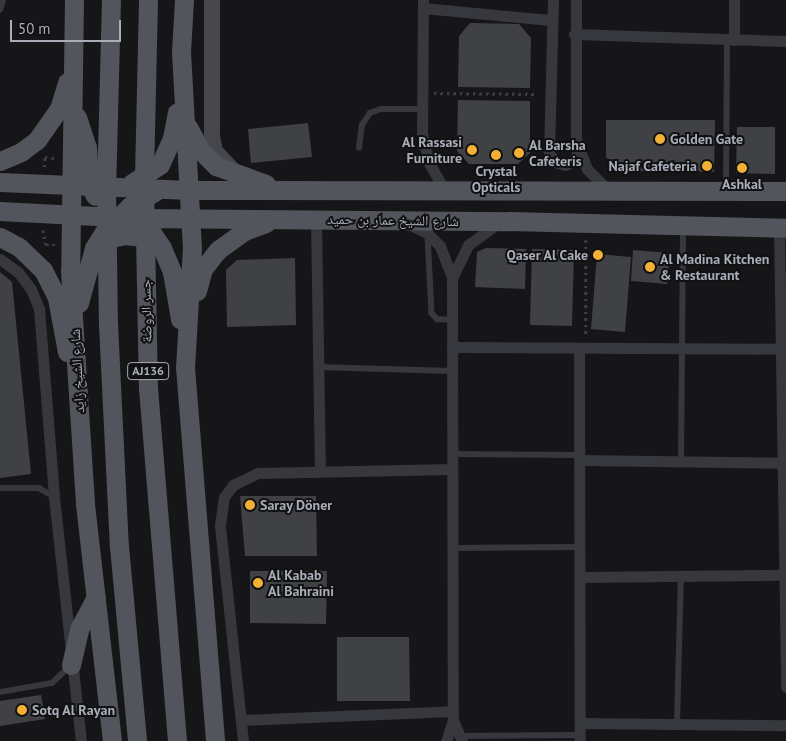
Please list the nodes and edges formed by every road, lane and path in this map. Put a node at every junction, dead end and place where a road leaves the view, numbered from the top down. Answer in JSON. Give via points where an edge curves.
{"nodes":[{"id":1,"x":3,"y":0,"type":"edge"},
{"id":2,"x":74,"y":0,"type":"edge"},
{"id":3,"x":111,"y":0,"type":"edge"},
{"id":4,"x":148,"y":0,"type":"edge"},
{"id":5,"x":184,"y":0,"type":"edge"},
{"id":6,"x":212,"y":0,"type":"edge"},
{"id":7,"x":553,"y":0,"type":"edge"},
{"id":8,"x":576,"y":0,"type":"edge"},
{"id":9,"x":734,"y":0,"type":"edge"},
{"id":10,"x":423,"y":4,"type":"edge"},
{"id":11,"x":0,"y":10,"type":"edge"},
{"id":12,"x":550,"y":20,"type":"junction"},
{"id":13,"x":574,"y":34,"type":"junction"},
{"id":14,"x":731,"y":40,"type":"junction"},
{"id":15,"x":786,"y":41,"type":"edge"},
{"id":16,"x":72,"y":52,"type":"junction"},
{"id":17,"x":181,"y":52,"type":"junction"},
{"id":18,"x":422,"y":93,"type":"junction"},
{"id":19,"x":550,"y":94,"type":"junction"},
{"id":20,"x":422,"y":109,"type":"junction"},
{"id":21,"x":185,"y":120,"type":"junction"},
{"id":22,"x":358,"y":148,"type":"dead end"},
{"id":23,"x":578,"y":149,"type":"junction"},
{"id":24,"x":79,"y":159,"type":"junction"},
{"id":25,"x":0,"y":161,"type":"edge"},
{"id":26,"x":252,"y":179,"type":"junction"},
{"id":27,"x":0,"y":182,"type":"edge"},
{"id":28,"x":42,"y":182,"type":"junction"},
{"id":29,"x":70,"y":185,"type":"junction"},
{"id":30,"x":128,"y":185,"type":"junction"},
{"id":31,"x":162,"y":189,"type":"junction"},
{"id":32,"x":189,"y":190,"type":"junction"},
{"id":33,"x":279,"y":190,"type":"junction"},
{"id":34,"x":726,"y":191,"type":"junction"},
{"id":35,"x":786,"y":191,"type":"edge"},
{"id":36,"x":94,"y":192,"type":"junction"},
{"id":37,"x":446,"y":192,"type":"junction"},
{"id":38,"x":610,"y":192,"type":"junction"},
{"id":39,"x":70,"y":209,"type":"junction"},
{"id":40,"x":0,"y":211,"type":"edge"},
{"id":41,"x":43,"y":211,"type":"junction"},
{"id":42,"x":125,"y":216,"type":"junction"},
{"id":43,"x":189,"y":218,"type":"junction"},
{"id":44,"x":281,"y":219,"type":"junction"},
{"id":45,"x":316,"y":219,"type":"junction"},
{"id":46,"x":397,"y":221,"type":"junction"},
{"id":47,"x":509,"y":221,"type":"junction"},
{"id":48,"x":586,"y":224,"type":"junction"},
{"id":49,"x":683,"y":225,"type":"junction"},
{"id":50,"x":783,"y":228,"type":"edge"},
{"id":51,"x":428,"y":233,"type":"junction"},
{"id":52,"x":0,"y":237,"type":"edge"},
{"id":53,"x":70,"y":246,"type":"junction"},
{"id":54,"x":94,"y":248,"type":"junction"},
{"id":55,"x":162,"y":248,"type":"junction"},
{"id":56,"x":0,"y":259,"type":"edge"},
{"id":57,"x":452,"y":278,"type":"junction"},
{"id":58,"x":452,"y":320,"type":"junction"},
{"id":59,"x":75,"y":326,"type":"junction"},
{"id":60,"x":784,"y":336,"type":"edge"},
{"id":61,"x":452,"y":347,"type":"junction"},
{"id":62,"x":583,"y":348,"type":"junction"},
{"id":63,"x":683,"y":349,"type":"junction"},
{"id":64,"x":782,"y":349,"type":"junction"},
{"id":65,"x":185,"y":367,"type":"junction"},
{"id":66,"x":318,"y":367,"type":"junction"},
{"id":67,"x":452,"y":371,"type":"junction"},
{"id":68,"x":79,"y":410,"type":"junction"},
{"id":69,"x":190,"y":427,"type":"junction"},
{"id":70,"x":784,"y":429,"type":"edge"},
{"id":71,"x":452,"y":454,"type":"junction"},
{"id":72,"x":580,"y":458,"type":"junction"},
{"id":73,"x":681,"y":462,"type":"junction"},
{"id":74,"x":783,"y":463,"type":"junction"},
{"id":75,"x":452,"y":469,"type":"junction"},
{"id":76,"x":320,"y":472,"type":"junction"},
{"id":77,"x":0,"y":488,"type":"edge"},
{"id":78,"x":54,"y":497,"type":"junction"},
{"id":79,"x":785,"y":526,"type":"edge"},
{"id":80,"x":580,"y":547,"type":"junction"},
{"id":81,"x":453,"y":548,"type":"junction"},
{"id":82,"x":785,"y":575,"type":"junction"},
{"id":83,"x":681,"y":576,"type":"junction"},
{"id":84,"x":580,"y":577,"type":"junction"},
{"id":85,"x":96,"y":597,"type":"junction"},
{"id":86,"x":786,"y":621,"type":"edge"},
{"id":87,"x":71,"y":665,"type":"junction"},
{"id":88,"x":786,"y":687,"type":"edge"},
{"id":89,"x":0,"y":692,"type":"edge"},
{"id":90,"x":453,"y":716,"type":"junction"},
{"id":91,"x":241,"y":720,"type":"junction"},
{"id":92,"x":580,"y":723,"type":"junction"},
{"id":93,"x":677,"y":724,"type":"junction"},
{"id":94,"x":786,"y":724,"type":"edge"},
{"id":95,"x":580,"y":738,"type":"edge"},
{"id":96,"x":461,"y":739,"type":"edge"},
{"id":97,"x":81,"y":741,"type":"edge"},
{"id":98,"x":112,"y":741,"type":"edge"},
{"id":99,"x":137,"y":741,"type":"edge"},
{"id":100,"x":177,"y":741,"type":"edge"},
{"id":101,"x":215,"y":741,"type":"edge"},
{"id":102,"x":243,"y":741,"type":"edge"},
{"id":103,"x":446,"y":741,"type":"edge"}],
"edges":[{"from":1,"to":11,"type":"lane"},
{"from":2,"to":16,"type":"main road"},
{"from":3,"to":99,"type":"main road","number":"AJ136","bridge":true,"via":[[106,175],[108,324],[119,546]]},
{"from":4,"to":100,"type":"main road","name":"جسر الروضة","number":"AJ136","bridge":true,"via":[[144,182],[148,388]]},
{"from":5,"to":17,"type":"main road"},
{"from":6,"to":26,"type":"street","via":[[213,143],[226,165]]},
{"from":7,"to":12,"type":"street"},
{"from":8,"to":13,"type":"street"},
{"from":9,"to":14,"type":"street"},
{"from":10,"to":12,"type":"street"},
{"from":10,"to":18,"type":"street"},
{"from":12,"to":19,"type":"street"},
{"from":13,"to":14,"type":"street"},
{"from":13,"to":23,"type":"street"},
{"from":14,"to":15,"type":"street"},
{"from":14,"to":34,"type":"lane"},
{"from":16,"to":24,"type":"main road","via":[[73,107],[84,133]]},
{"from":16,"to":25,"type":"main road","via":[[65,91],[50,125],[21,152]]},
{"from":17,"to":21,"type":"main road"},
{"from":17,"to":30,"type":"main road","via":[[172,138],[160,165]]},
{"from":18,"to":19,"type":"path"},
{"from":18,"to":20,"type":"street"},
{"from":19,"to":23,"type":"street","via":[[551,158],[565,165],[574,160]]},
{"from":20,"to":22,"type":"lane","via":[[381,109],[370,113],[362,125]]},
{"from":20,"to":37,"type":"street","via":[[425,149]]},
{"from":21,"to":26,"type":"main road","via":[[208,159],[225,171]]},
{"from":21,"to":32,"type":"main road"},
{"from":23,"to":38,"type":"street","via":[[587,169]]},
{"from":24,"to":28,"type":"path","via":[[45,157]]},
{"from":24,"to":29,"type":"main road","name":"شارع الشيخ زايد"},
{"from":24,"to":30,"type":"main road","via":[[99,178]]},
{"from":24,"to":36,"type":"main road"},
{"from":26,"to":33,"type":"main road"},
{"from":27,"to":28,"type":"main road","name":"شارع الشيخ عمار بن حميد"},
{"from":28,"to":29,"type":"main road","name":"شارع الشيخ عمار بن حميد"},
{"from":29,"to":36,"type":"main road","name":"شارع الشيخ عمار بن حميد"},
{"from":29,"to":39,"type":"main road","name":"شارع الشيخ زايد"},
{"from":30,"to":31,"type":"main road","name":"شارع الشيخ عمار بن حميد"},
{"from":30,"to":36,"type":"main road","name":"شارع الشيخ عمار بن حميد"},
{"from":31,"to":32,"type":"main road","name":"شارع الشيخ عمار بن حميد"},
{"from":31,"to":42,"type":"main road"},
{"from":32,"to":33,"type":"main road","name":"شارع الشيخ عمار بن حميد"},
{"from":32,"to":43,"type":"main road"},
{"from":33,"to":37,"type":"main road","name":"شارع الشيخ عمار بن حميد"},
{"from":34,"to":35,"type":"main road","name":"شارع الشيخ عمار بن حميد"},
{"from":34,"to":38,"type":"main road","name":"شارع الشيخ عمار بن حميد"},
{"from":36,"to":39,"type":"main road"},
{"from":36,"to":42,"type":"main road"},
{"from":37,"to":38,"type":"main road","name":"شارع الشيخ عمار بن حميد"},
{"from":39,"to":41,"type":"main road","name":"شارع الشيخ عمار بن حميد"},
{"from":39,"to":42,"type":"main road","name":"شارع الشيخ عمار بن حميد"},
{"from":39,"to":53,"type":"main road","name":"شارع الشيخ زايد"},
{"from":40,"to":41,"type":"main road","name":"شارع الشيخ عمار بن حميد"},
{"from":41,"to":53,"type":"path","via":[[46,245]]},
{"from":42,"to":43,"type":"main road","name":"شارع الشيخ عمار بن حميد"},
{"from":42,"to":54,"type":"main road"},
{"from":42,"to":55,"type":"main road","via":[[152,233]]},
{"from":43,"to":44,"type":"main road","name":"شارع الشيخ عمار بن حميد"},
{"from":43,"to":65,"type":"main road","via":[[191,279]]},
{"from":44,"to":45,"type":"main road","name":"شارع الشيخ عمار بن حميد"},
{"from":44,"to":69,"type":"main road","via":[[244,231],[218,250],[203,269],[197,290]]},
{"from":45,"to":46,"type":"main road","name":"شارع الشيخ عمار بن حميد"},
{"from":45,"to":66,"type":"street"},
{"from":46,"to":47,"type":"main road","name":"شارع الشيخ عمار بن حميد"},
{"from":46,"to":51,"type":"street"},
{"from":47,"to":48,"type":"main road","name":"شارع الشيخ عمار بن حميد"},
{"from":47,"to":57,"type":"street","via":[[486,229],[468,244]]},
{"from":48,"to":49,"type":"main road","name":"شارع الشيخ عمار بن حميد"},
{"from":48,"to":62,"type":"path"},
{"from":49,"to":50,"type":"main road","name":"شارع الشيخ عمار بن حميد"},
{"from":49,"to":63,"type":"lane"},
{"from":50,"to":60,"type":"street"},
{"from":51,"to":57,"type":"street","via":[[445,253]]},
{"from":51,"to":58,"type":"lane","via":[[432,313],[437,319]]},
{"from":52,"to":68,"type":"main road","via":[[33,257],[51,283]]},
{"from":53,"to":59,"type":"main road","name":"شارع الشيخ زايد"},
{"from":54,"to":55,"type":"main road","via":[[107,239],[124,235],[142,237]]},
{"from":54,"to":59,"type":"main road","via":[[82,286]]},
{"from":55,"to":65,"type":"main road","via":[[177,294]]},
{"from":56,"to":78,"type":"street","via":[[18,272],[31,289],[39,309]]},
{"from":57,"to":58,"type":"street"},
{"from":58,"to":61,"type":"street"},
{"from":59,"to":68,"type":"main road","name":"شارع الشيخ زايد"},
{"from":60,"to":64,"type":"street"},
{"from":61,"to":62,"type":"street"},
{"from":61,"to":67,"type":"street"},
{"from":62,"to":63,"type":"street"},
{"from":62,"to":72,"type":"street"},
{"from":63,"to":64,"type":"street"},
{"from":63,"to":73,"type":"lane"},
{"from":64,"to":70,"type":"street"},
{"from":65,"to":69,"type":"main road"},
{"from":66,"to":67,"type":"lane"},
{"from":66,"to":76,"type":"street"},
{"from":67,"to":71,"type":"street"},
{"from":68,"to":85,"type":"main road","name":"شارع الشيخ زايد"},
{"from":69,"to":101,"type":"main road"},
{"from":70,"to":74,"type":"street"},
{"from":71,"to":72,"type":"lane"},
{"from":71,"to":75,"type":"street"},
{"from":72,"to":73,"type":"street"},
{"from":72,"to":80,"type":"street"},
{"from":73,"to":74,"type":"street"},
{"from":74,"to":79,"type":"street"},
{"from":75,"to":76,"type":"street"},
{"from":75,"to":81,"type":"street"},
{"from":76,"to":91,"type":"street","via":[[258,472],[233,485],[220,510]]},
{"from":77,"to":78,"type":"lane","via":[[39,488]]},
{"from":78,"to":87,"type":"street"},
{"from":79,"to":82,"type":"street"},
{"from":80,"to":81,"type":"lane"},
{"from":80,"to":84,"type":"street"},
{"from":81,"to":90,"type":"street"},
{"from":82,"to":83,"type":"street"},
{"from":82,"to":86,"type":"street"},
{"from":83,"to":84,"type":"street"},
{"from":83,"to":93,"type":"lane"},
{"from":84,"to":92,"type":"street"},
{"from":85,"to":87,"type":"main road","via":[[80,629]]},
{"from":85,"to":98,"type":"main road","name":"شارع الشيخ زايد"},
{"from":86,"to":88,"type":"street"},
{"from":87,"to":89,"type":"lane","via":[[52,683]]},
{"from":87,"to":97,"type":"street"},
{"from":90,"to":91,"type":"street"},
{"from":90,"to":96,"type":"street"},
{"from":90,"to":103,"type":"street"},
{"from":91,"to":102,"type":"street"},
{"from":92,"to":93,"type":"street"},
{"from":92,"to":95,"type":"street"},
{"from":93,"to":94,"type":"street"},
{"from":95,"to":96,"type":"lane"}]}
